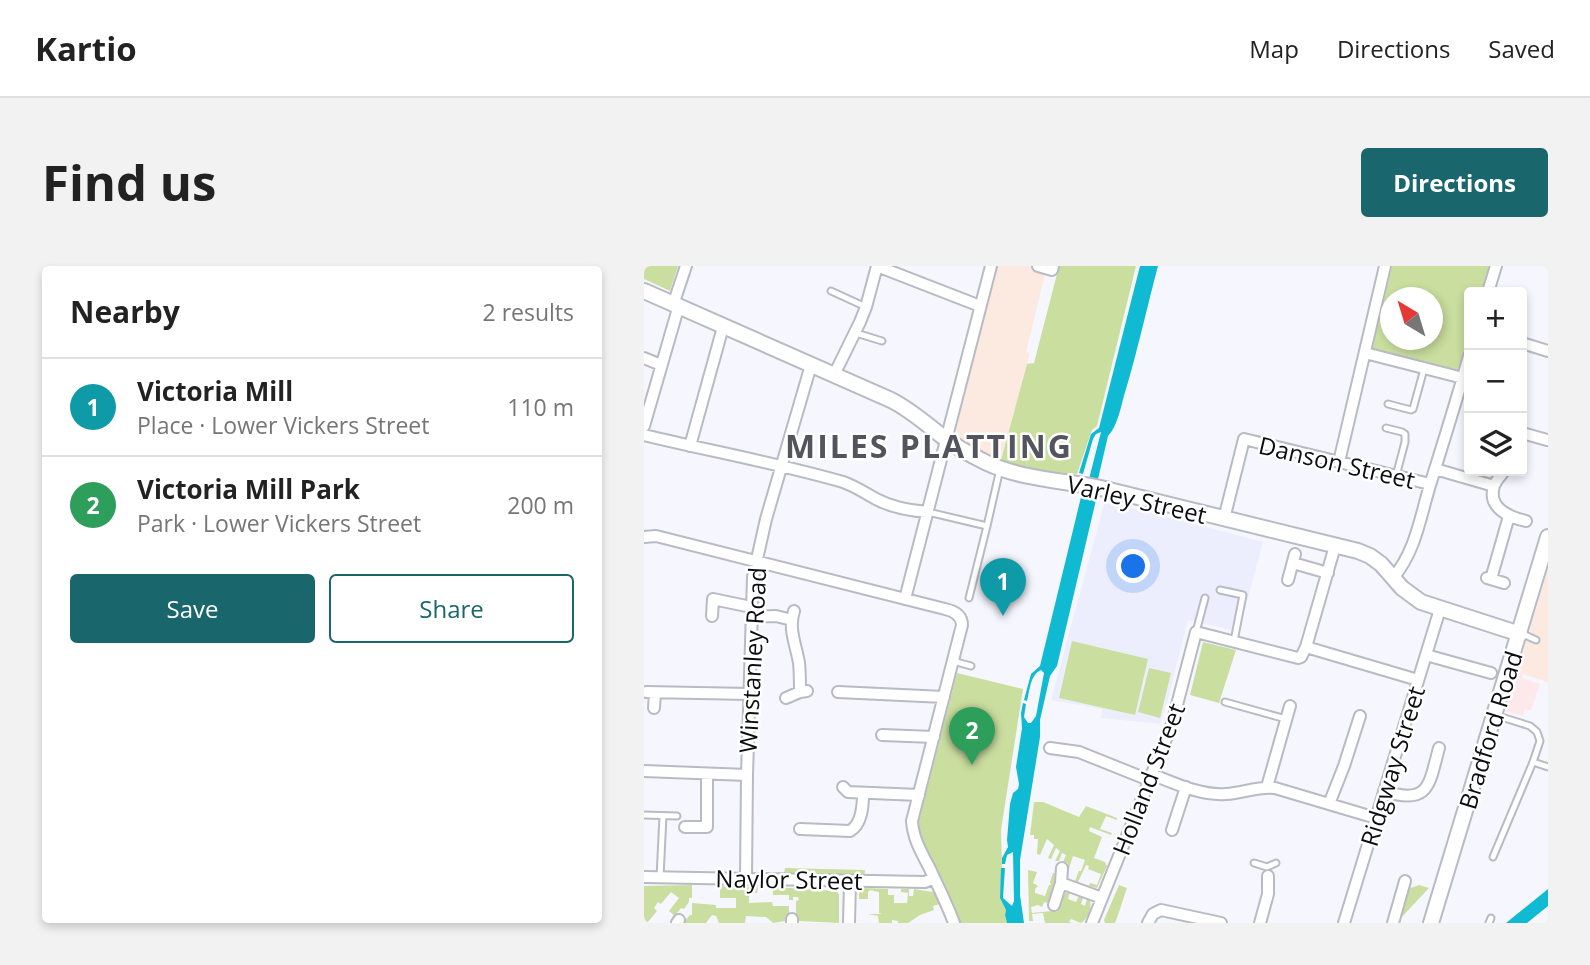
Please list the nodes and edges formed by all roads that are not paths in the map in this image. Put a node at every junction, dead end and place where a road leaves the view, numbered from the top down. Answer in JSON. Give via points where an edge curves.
{"nodes":[{"id":1,"x":686,"y":266,"type":"edge"},
{"id":2,"x":877,"y":266,"type":"edge"},
{"id":3,"x":991,"y":266,"type":"edge"},
{"id":4,"x":1038,"y":266,"type":"edge"},
{"id":5,"x":1385,"y":266,"type":"edge"},
{"id":6,"x":1496,"y":266,"type":"edge"},
{"id":7,"x":1053,"y":268,"type":"edge"},
{"id":8,"x":1490,"y":287,"type":"edge"},
{"id":9,"x":644,"y":291,"type":"edge"},
{"id":10,"x":831,"y":291,"type":"dead end"},
{"id":11,"x":676,"y":305,"type":"junction"},
{"id":12,"x":980,"y":306,"type":"junction"},
{"id":13,"x":866,"y":307,"type":"junction"},
{"id":14,"x":723,"y":327,"type":"junction"},
{"id":15,"x":856,"y":333,"type":"junction"},
{"id":16,"x":882,"y":341,"type":"dead end"},
{"id":17,"x":1527,"y":345,"type":"edge"},
{"id":18,"x":1548,"y":351,"type":"edge"},
{"id":19,"x":1365,"y":353,"type":"junction"},
{"id":20,"x":644,"y":358,"type":"edge"},
{"id":21,"x":661,"y":365,"type":"junction"},
{"id":22,"x":811,"y":365,"type":"junction"},
{"id":23,"x":1424,"y":368,"type":"junction"},
{"id":24,"x":1464,"y":374,"type":"edge"},
{"id":25,"x":834,"y":375,"type":"junction"},
{"id":26,"x":1463,"y":378,"type":"junction"},
{"id":27,"x":1388,"y":404,"type":"dead end"},
{"id":28,"x":644,"y":426,"type":"edge"},
{"id":29,"x":1386,"y":428,"type":"dead end"},
{"id":30,"x":1527,"y":434,"type":"edge"},
{"id":31,"x":644,"y":435,"type":"edge"},
{"id":32,"x":947,"y":440,"type":"junction"},
{"id":33,"x":1547,"y":440,"type":"edge"},
{"id":34,"x":690,"y":446,"type":"junction"},
{"id":35,"x":1339,"y":462,"type":"junction"},
{"id":36,"x":781,"y":466,"type":"junction"},
{"id":37,"x":1000,"y":469,"type":"junction"},
{"id":38,"x":1435,"y":469,"type":"junction"},
{"id":39,"x":1396,"y":476,"type":"junction"},
{"id":40,"x":1501,"y":476,"type":"edge"},
{"id":41,"x":1430,"y":484,"type":"junction"},
{"id":42,"x":1494,"y":486,"type":"junction"},
{"id":43,"x":928,"y":512,"type":"junction"},
{"id":44,"x":1509,"y":516,"type":"junction"},
{"id":45,"x":1224,"y":519,"type":"junction"},
{"id":46,"x":1526,"y":521,"type":"dead end"},
{"id":47,"x":987,"y":526,"type":"junction"},
{"id":48,"x":644,"y":537,"type":"edge"},
{"id":49,"x":1548,"y":537,"type":"edge"},
{"id":50,"x":1335,"y":546,"type":"junction"},
{"id":51,"x":755,"y":561,"type":"junction"},
{"id":52,"x":1328,"y":573,"type":"junction"},
{"id":53,"x":1393,"y":578,"type":"junction"},
{"id":54,"x":1288,"y":580,"type":"dead end"},
{"id":55,"x":1504,"y":583,"type":"dead end"},
{"id":56,"x":1220,"y":590,"type":"dead end"},
{"id":57,"x":969,"y":598,"type":"dead end"},
{"id":58,"x":1205,"y":598,"type":"dead end"},
{"id":59,"x":905,"y":599,"type":"junction"},
{"id":60,"x":1440,"y":609,"type":"junction"},
{"id":61,"x":751,"y":612,"type":"junction"},
{"id":62,"x":712,"y":617,"type":"dead end"},
{"id":63,"x":1196,"y":632,"type":"junction"},
{"id":64,"x":1520,"y":634,"type":"junction"},
{"id":65,"x":1536,"y":640,"type":"dead end"},
{"id":66,"x":1234,"y":641,"type":"junction"},
{"id":67,"x":1306,"y":647,"type":"junction"},
{"id":68,"x":1426,"y":655,"type":"junction"},
{"id":69,"x":953,"y":661,"type":"junction"},
{"id":70,"x":971,"y":666,"type":"dead end"},
{"id":71,"x":1491,"y":673,"type":"dead end"},
{"id":72,"x":1418,"y":680,"type":"junction"},
{"id":73,"x":838,"y":692,"type":"dead end"},
{"id":74,"x":750,"y":694,"type":"junction"},
{"id":75,"x":944,"y":696,"type":"junction"},
{"id":76,"x":786,"y":698,"type":"dead end"},
{"id":77,"x":1225,"y":702,"type":"dead end"},
{"id":78,"x":1290,"y":706,"type":"dead end"},
{"id":79,"x":654,"y":708,"type":"dead end"},
{"id":80,"x":1495,"y":715,"type":"junction"},
{"id":81,"x":1360,"y":716,"type":"dead end"},
{"id":82,"x":1286,"y":719,"type":"junction"},
{"id":83,"x":882,"y":735,"type":"dead end"},
{"id":84,"x":934,"y":737,"type":"junction"},
{"id":85,"x":1440,"y":746,"type":"dead end"},
{"id":86,"x":1050,"y":748,"type":"dead end"},
{"id":87,"x":1533,"y":762,"type":"junction"},
{"id":88,"x":1548,"y":767,"type":"edge"},
{"id":89,"x":644,"y":771,"type":"edge"},
{"id":90,"x":708,"y":774,"type":"junction"},
{"id":91,"x":747,"y":775,"type":"junction"},
{"id":92,"x":1150,"y":777,"type":"junction"},
{"id":93,"x":842,"y":787,"type":"dead end"},
{"id":94,"x":1186,"y":787,"type":"junction"},
{"id":95,"x":1267,"y":787,"type":"junction"},
{"id":96,"x":1384,"y":791,"type":"junction"},
{"id":97,"x":863,"y":793,"type":"junction"},
{"id":98,"x":919,"y":795,"type":"junction"},
{"id":99,"x":1329,"y":804,"type":"junction"},
{"id":100,"x":644,"y":816,"type":"edge"},
{"id":101,"x":663,"y":816,"type":"junction"},
{"id":102,"x":677,"y":816,"type":"dead end"},
{"id":103,"x":1376,"y":818,"type":"junction"},
{"id":104,"x":685,"y":827,"type":"dead end"},
{"id":105,"x":800,"y":830,"type":"dead end"},
{"id":106,"x":1172,"y":830,"type":"dead end"},
{"id":107,"x":1493,"y":857,"type":"dead end"},
{"id":108,"x":1254,"y":863,"type":"dead end"},
{"id":109,"x":1276,"y":863,"type":"dead end"},
{"id":110,"x":1062,"y":868,"type":"dead end"},
{"id":111,"x":1268,"y":871,"type":"junction"},
{"id":112,"x":644,"y":877,"type":"edge"},
{"id":113,"x":660,"y":877,"type":"junction"},
{"id":114,"x":746,"y":878,"type":"junction"},
{"id":115,"x":934,"y":878,"type":"junction"},
{"id":116,"x":1406,"y":878,"type":"dead end"},
{"id":117,"x":850,"y":881,"type":"junction"},
{"id":118,"x":1061,"y":883,"type":"junction"},
{"id":119,"x":1102,"y":898,"type":"junction"},
{"id":120,"x":1054,"y":905,"type":"dead end"},
{"id":121,"x":849,"y":923,"type":"edge"},
{"id":122,"x":954,"y":923,"type":"edge"},
{"id":123,"x":1092,"y":923,"type":"edge"},
{"id":124,"x":1148,"y":923,"type":"edge"},
{"id":125,"x":1221,"y":923,"type":"edge"},
{"id":126,"x":1260,"y":923,"type":"edge"},
{"id":127,"x":1345,"y":923,"type":"edge"},
{"id":128,"x":1393,"y":923,"type":"edge"},
{"id":129,"x":1431,"y":923,"type":"edge"}],
"edges":[{"from":1,"to":11,"type":"street"},
{"from":2,"to":12,"type":"street"},
{"from":2,"to":13,"type":"street"},
{"from":3,"to":12,"type":"street"},
{"from":4,"to":7,"type":"street"},
{"from":5,"to":19,"type":"street"},
{"from":6,"to":8,"type":"street"},
{"from":9,"to":11,"type":"street","name":"Varley Street"},
{"from":10,"to":13,"type":"lane"},
{"from":11,"to":14,"type":"street","name":"Varley Street"},
{"from":11,"to":21,"type":"street"},
{"from":12,"to":32,"type":"street"},
{"from":13,"to":15,"type":"street"},
{"from":14,"to":22,"type":"street","name":"Varley Street"},
{"from":14,"to":34,"type":"street"},
{"from":15,"to":16,"type":"lane"},
{"from":15,"to":25,"type":"street"},
{"from":17,"to":18,"type":"street"},
{"from":19,"to":23,"type":"street"},
{"from":19,"to":35,"type":"street"},
{"from":20,"to":21,"type":"street"},
{"from":21,"to":28,"type":"street"},
{"from":22,"to":25,"type":"street","name":"Varley Street"},
{"from":22,"to":36,"type":"street","name":"Winstanley Road"},
{"from":23,"to":26,"type":"street"},
{"from":23,"to":27,"type":"lane","via":[[1413,409]]},
{"from":24,"to":26,"type":"street"},
{"from":25,"to":32,"type":"street","name":"Varley Street","via":[[900,404]]},
{"from":26,"to":38,"type":"street"},
{"from":29,"to":39,"type":"lane","via":[[1405,434]]},
{"from":30,"to":33,"type":"street"},
{"from":31,"to":34,"type":"street"},
{"from":32,"to":37,"type":"street","name":"Varley Street"},
{"from":32,"to":43,"type":"street"},
{"from":34,"to":36,"type":"street"},
{"from":35,"to":39,"type":"street","name":"Danson Street"},
{"from":35,"to":45,"type":"street","name":"Danson Street","via":[[1244,439]]},
{"from":36,"to":43,"type":"street","via":[[849,484],[882,502]]},
{"from":36,"to":51,"type":"street","name":"Winstanley Road"},
{"from":37,"to":45,"type":"street","name":"Varley Street"},
{"from":37,"to":47,"type":"lane"},
{"from":38,"to":41,"type":"street"},
{"from":38,"to":42,"type":"street"},
{"from":39,"to":41,"type":"street","name":"Danson Street"},
{"from":40,"to":42,"type":"street"},
{"from":41,"to":53,"type":"street","via":[[1414,544]]},
{"from":42,"to":44,"type":"street","via":[[1496,505]]},
{"from":43,"to":47,"type":"lane"},
{"from":43,"to":59,"type":"street"},
{"from":44,"to":46,"type":"street"},
{"from":44,"to":55,"type":"street","via":[[1489,578]]},
{"from":45,"to":50,"type":"street","name":"Varley Street"},
{"from":47,"to":57,"type":"lane"},
{"from":48,"to":51,"type":"street","via":[[656,536]]},
{"from":49,"to":64,"type":"street","name":"Bradford Road"},
{"from":50,"to":52,"type":"street"},
{"from":50,"to":53,"type":"street","name":"Varley Street","via":[[1370,556]]},
{"from":51,"to":59,"type":"street"},
{"from":51,"to":61,"type":"street","name":"Winstanley Road"},
{"from":52,"to":54,"type":"street","via":[[1294,559]]},
{"from":52,"to":67,"type":"street"},
{"from":53,"to":60,"type":"street","name":"Varley Street","via":[[1421,602]]},
{"from":56,"to":66,"type":"lane","via":[[1243,594]]},
{"from":58,"to":63,"type":"lane"},
{"from":59,"to":69,"type":"street","via":[[950,610],[960,617]]},
{"from":60,"to":64,"type":"street","name":"Varley Street"},
{"from":60,"to":68,"type":"street","name":"Ridgway Street"},
{"from":61,"to":62,"type":"street","via":[[713,599]]},
{"from":61,"to":74,"type":"street","name":"Winstanley Road"},
{"from":61,"to":76,"type":"street","via":[[793,615],[803,692]]},
{"from":63,"to":66,"type":"street"},
{"from":63,"to":92,"type":"street","name":"Holland Street","via":[[1172,724]]},
{"from":64,"to":65,"type":"lane"},
{"from":64,"to":80,"type":"street","name":"Bradford Road"},
{"from":66,"to":67,"type":"street","via":[[1298,657]]},
{"from":67,"to":72,"type":"street"},
{"from":68,"to":71,"type":"street"},
{"from":68,"to":72,"type":"street","name":"Ridgway Street"},
{"from":69,"to":70,"type":"lane"},
{"from":69,"to":75,"type":"street"},
{"from":72,"to":96,"type":"street","name":"Ridgway Street"},
{"from":73,"to":75,"type":"street"},
{"from":74,"to":79,"type":"street","via":[[651,692]]},
{"from":74,"to":91,"type":"street","name":"Winstanley Road"},
{"from":75,"to":84,"type":"street"},
{"from":77,"to":82,"type":"lane"},
{"from":78,"to":82,"type":"street"},
{"from":80,"to":87,"type":"lane","via":[[1537,732],[1540,741]]},
{"from":80,"to":129,"type":"street","name":"Bradford Road"},
{"from":81,"to":99,"type":"street"},
{"from":82,"to":95,"type":"street"},
{"from":83,"to":84,"type":"street"},
{"from":84,"to":98,"type":"street"},
{"from":85,"to":96,"type":"street","via":[[1422,793],[1406,797]]},
{"from":86,"to":92,"type":"street","via":[[1079,752]]},
{"from":87,"to":88,"type":"lane"},
{"from":87,"to":107,"type":"lane"},
{"from":89,"to":90,"type":"street"},
{"from":90,"to":91,"type":"street"},
{"from":90,"to":104,"type":"street","via":[[707,827]]},
{"from":91,"to":114,"type":"street","name":"Winstanley Road"},
{"from":92,"to":94,"type":"street"},
{"from":92,"to":119,"type":"street","name":"Holland Street"},
{"from":93,"to":97,"type":"street"},
{"from":94,"to":95,"type":"street","via":[[1220,794]]},
{"from":94,"to":106,"type":"street"},
{"from":95,"to":99,"type":"street"},
{"from":96,"to":103,"type":"street","name":"Ridgway Street"},
{"from":97,"to":98,"type":"street"},
{"from":97,"to":105,"type":"street","via":[[859,823],[850,831]]},
{"from":98,"to":115,"type":"street","via":[[913,833]]},
{"from":99,"to":103,"type":"street"},
{"from":100,"to":101,"type":"lane"},
{"from":101,"to":102,"type":"lane"},
{"from":101,"to":113,"type":"lane"},
{"from":103,"to":127,"type":"street","name":"Ridgway Street"},
{"from":108,"to":111,"type":"lane"},
{"from":109,"to":111,"type":"lane"},
{"from":110,"to":118,"type":"street"},
{"from":111,"to":126,"type":"street"},
{"from":112,"to":113,"type":"street","name":"Naylor Street"},
{"from":113,"to":114,"type":"street","name":"Naylor Street"},
{"from":114,"to":117,"type":"street","name":"Naylor Street"},
{"from":115,"to":117,"type":"street","name":"Naylor Street","via":[[925,882]]},
{"from":115,"to":122,"type":"street"},
{"from":116,"to":128,"type":"street"},
{"from":117,"to":121,"type":"street"},
{"from":118,"to":119,"type":"street"},
{"from":118,"to":120,"type":"street"},
{"from":119,"to":123,"type":"street","name":"Holland Street"},
{"from":124,"to":125,"type":"street","via":[[1161,910]]}]}
